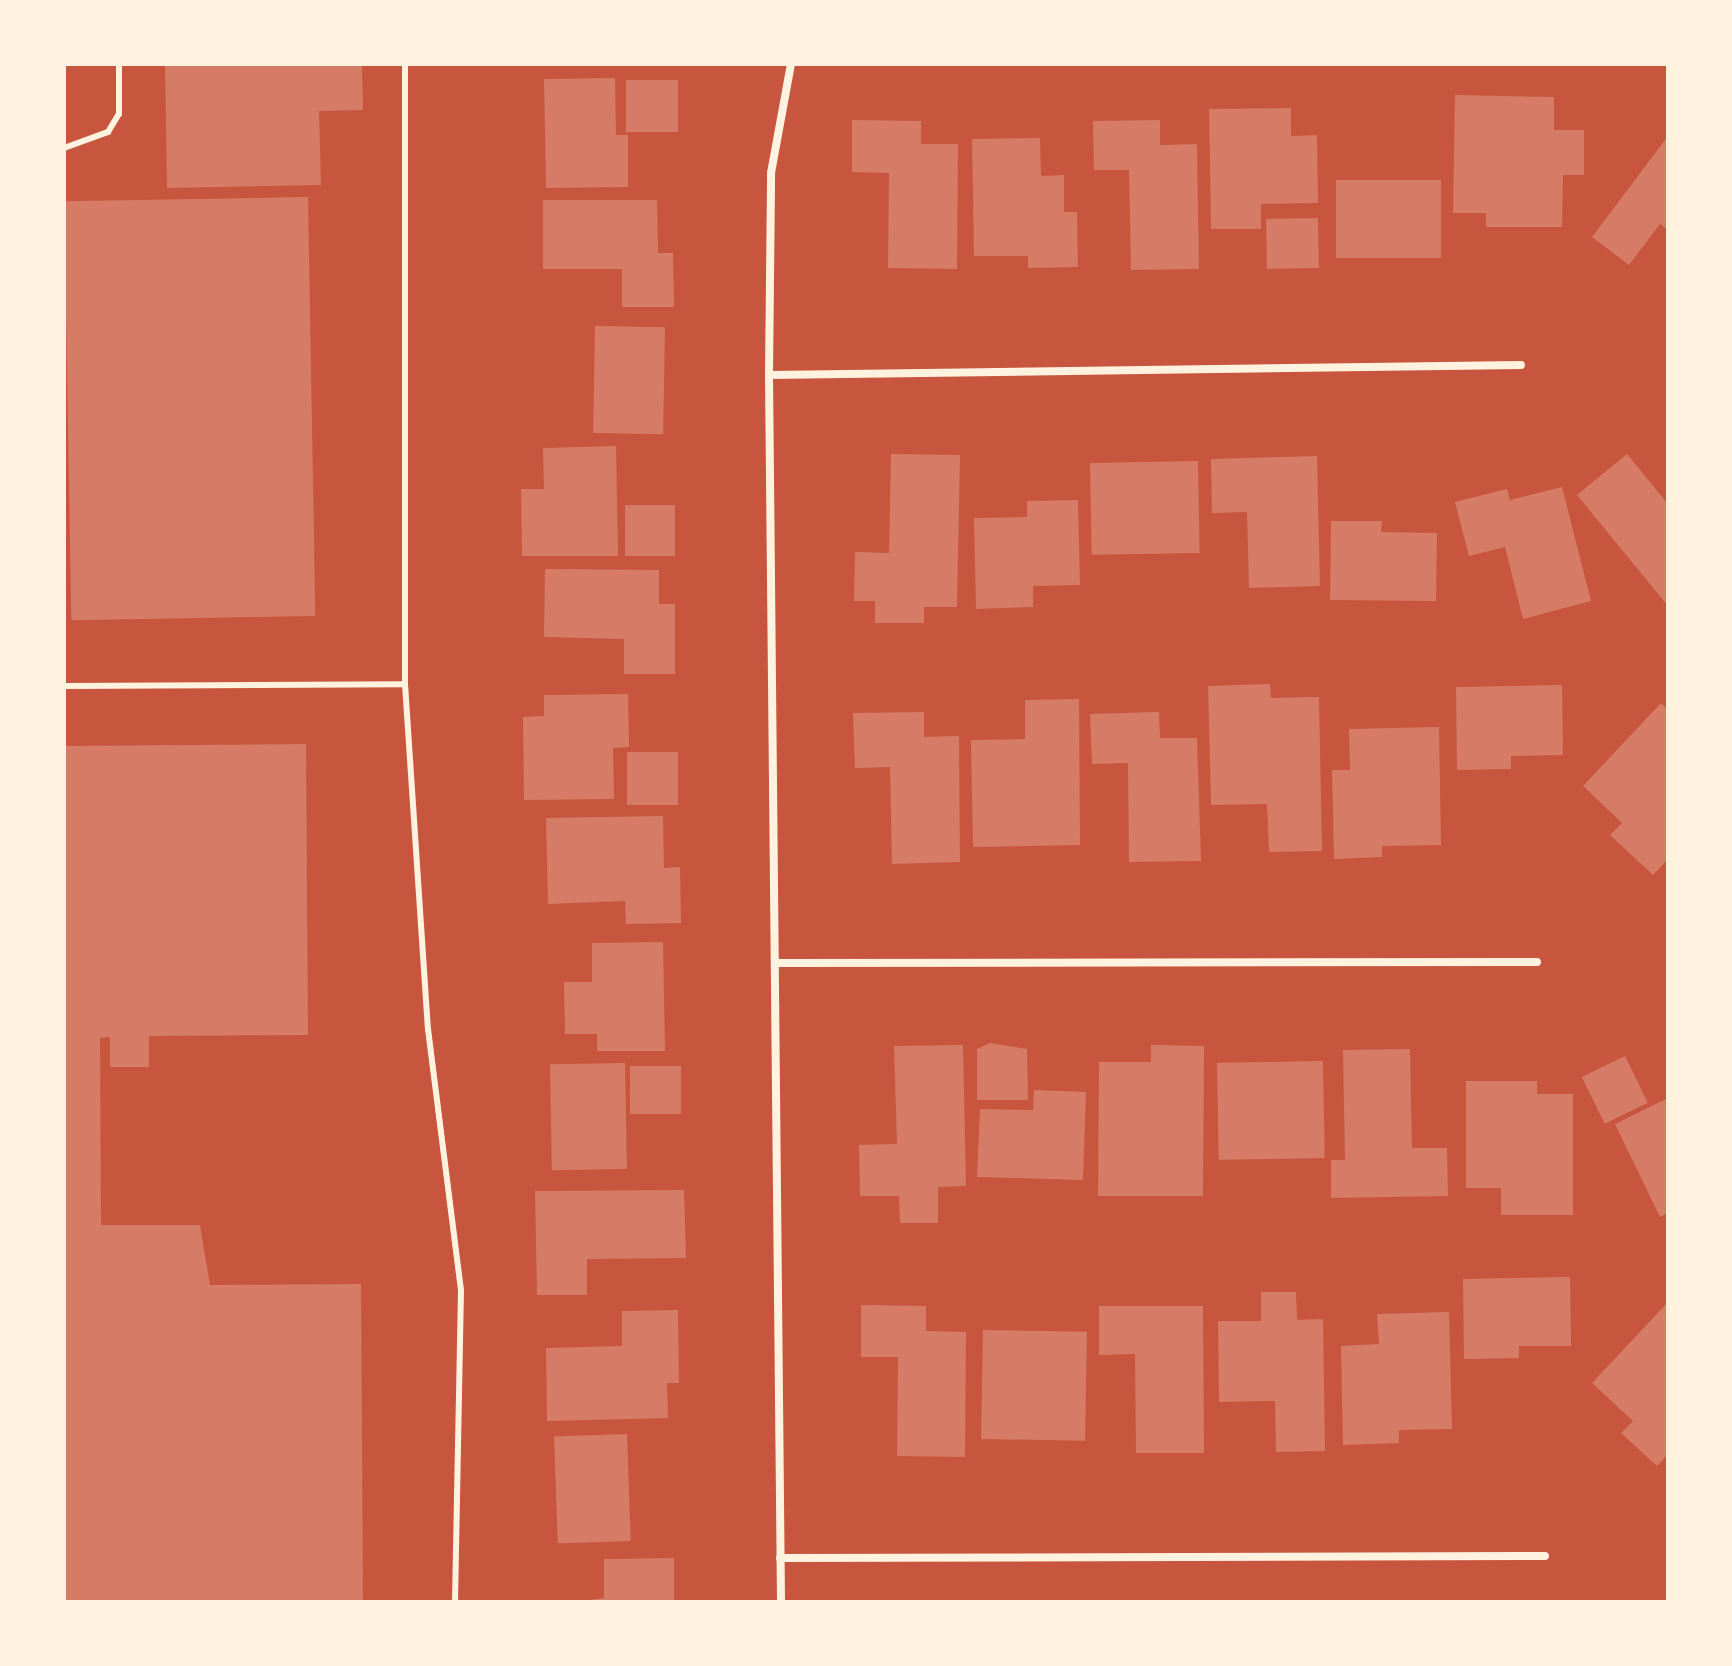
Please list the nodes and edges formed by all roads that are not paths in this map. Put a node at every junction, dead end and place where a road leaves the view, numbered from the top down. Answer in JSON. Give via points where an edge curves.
{"nodes":[{"id":1,"x":119,"y":64,"type":"edge"},
{"id":2,"x":405,"y":64,"type":"edge"},
{"id":3,"x":791,"y":64,"type":"edge"},
{"id":4,"x":64,"y":148,"type":"edge"},
{"id":5,"x":1521,"y":365,"type":"dead end"},
{"id":6,"x":769,"y":375,"type":"junction"},
{"id":7,"x":405,"y":684,"type":"junction"},
{"id":8,"x":64,"y":686,"type":"edge"},
{"id":9,"x":1537,"y":962,"type":"dead end"},
{"id":10,"x":779,"y":963,"type":"junction"},
{"id":11,"x":1545,"y":1556,"type":"dead end"},
{"id":12,"x":780,"y":1558,"type":"junction"},
{"id":13,"x":455,"y":1602,"type":"edge"},
{"id":14,"x":781,"y":1602,"type":"edge"}],
"edges":[{"from":1,"to":4,"type":"lane","via":[[119,114],[108,132]]},
{"from":2,"to":7,"type":"lane"},
{"from":3,"to":6,"type":"street","via":[[771,173]]},
{"from":5,"to":6,"type":"street"},
{"from":6,"to":10,"type":"street"},
{"from":7,"to":8,"type":"lane"},
{"from":7,"to":13,"type":"lane","via":[[428,1029],[461,1290]]},
{"from":9,"to":10,"type":"street"},
{"from":10,"to":12,"type":"street"},
{"from":11,"to":12,"type":"street"},
{"from":12,"to":14,"type":"street"}]}
